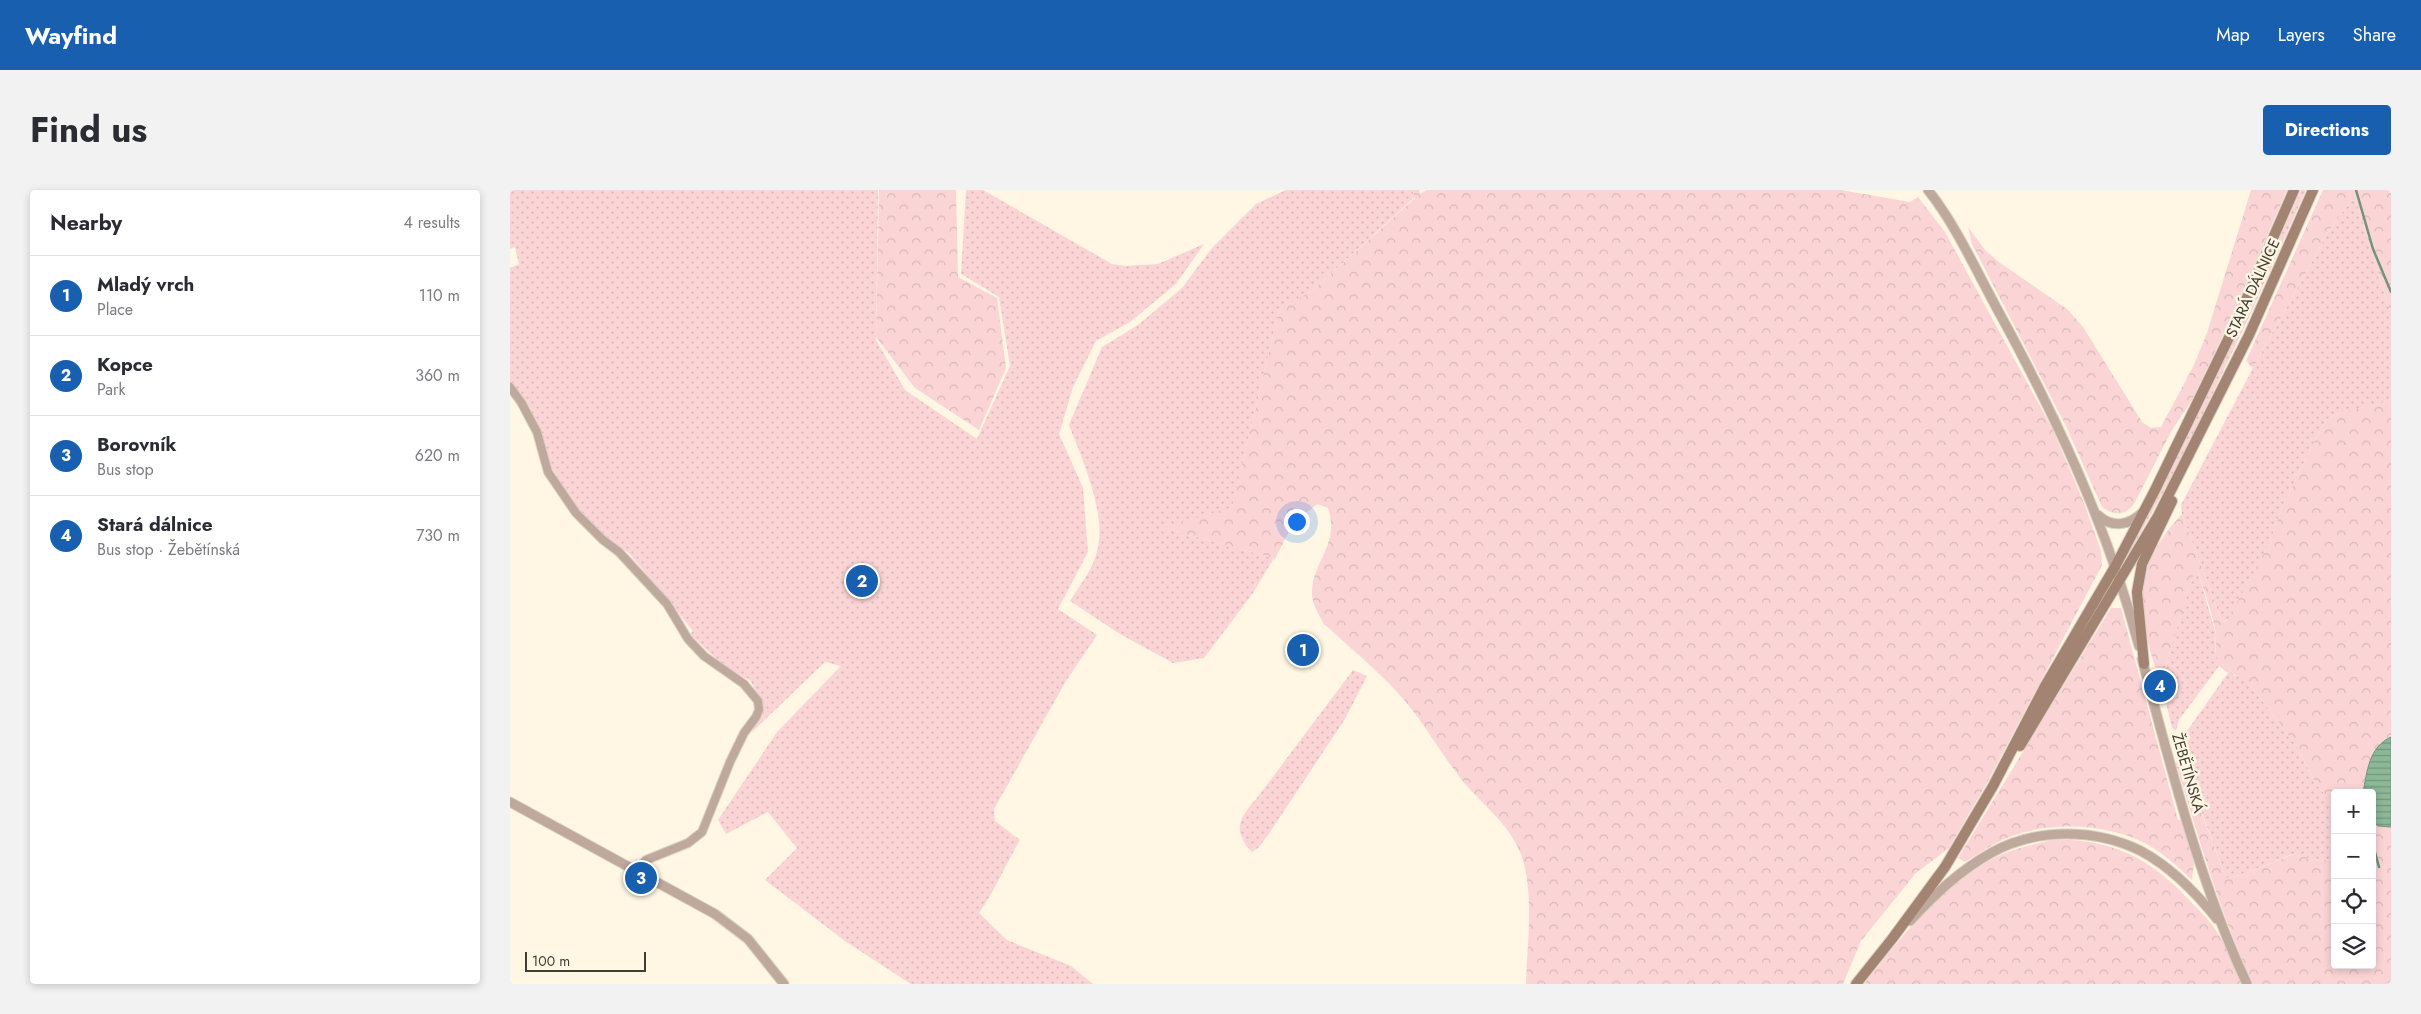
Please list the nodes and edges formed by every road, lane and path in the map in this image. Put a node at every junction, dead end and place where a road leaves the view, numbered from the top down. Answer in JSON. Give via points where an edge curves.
{"nodes":[{"id":1,"x":1928,"y":190,"type":"edge"},
{"id":2,"x":2294,"y":190,"type":"edge"},
{"id":3,"x":2313,"y":190,"type":"edge"},
{"id":4,"x":510,"y":387,"type":"edge"},
{"id":5,"x":2193,"y":449,"type":"junction"},
{"id":6,"x":2145,"y":510,"type":"junction"},
{"id":7,"x":2096,"y":514,"type":"junction"},
{"id":8,"x":2116,"y":565,"type":"junction"},
{"id":9,"x":2121,"y":581,"type":"junction"},
{"id":10,"x":2144,"y":664,"type":"junction"},
{"id":11,"x":1993,"y":786,"type":"junction"},
{"id":12,"x":510,"y":802,"type":"edge"},
{"id":13,"x":636,"y":870,"type":"junction"},
{"id":14,"x":2222,"y":927,"type":"junction"},
{"id":15,"x":1892,"y":939,"type":"junction"},
{"id":16,"x":784,"y":984,"type":"edge"},
{"id":17,"x":1856,"y":984,"type":"edge"},
{"id":18,"x":2247,"y":984,"type":"edge"}],
"edges":[{"from":1,"to":7,"type":"street","name":"ŽEBĚTÍNSKÁ","via":[[1970,259],[2058,424]]},
{"from":2,"to":6,"type":"main road","name":"STARÁ DÁLNICE","via":[[2235,325]]},
{"from":3,"to":5,"type":"main road","name":"STARÁ DÁLNICE"},
{"from":4,"to":13,"type":"street","via":[[536,432],[548,472],[576,513],[619,552],[666,604],[688,639],[704,656],[744,684],[758,701],[756,717],[730,762],[702,832],[688,843],[646,860]]},
{"from":5,"to":9,"type":"main road","name":"STARÁ DÁLNICE"},
{"from":5,"to":10,"type":"main road","via":[[2168,512],[2142,564],[2137,592]]},
{"from":6,"to":7,"type":"street","via":[[2133,520],[2116,525],[2105,522]]},
{"from":6,"to":8,"type":"main road","name":"STARÁ DÁLNICE"},
{"from":7,"to":8,"type":"street","name":"ŽEBĚTÍNSKÁ"},
{"from":8,"to":9,"type":"street","name":"ŽEBĚTÍNSKÁ"},
{"from":8,"to":11,"type":"main road","name":"STARÁ DÁLNICE","via":[[2045,686]]},
{"from":9,"to":10,"type":"street","name":"ŽEBĚTÍNSKÁ"},
{"from":9,"to":11,"type":"main road","name":"STARÁ DÁLNICE"},
{"from":10,"to":14,"type":"street","name":"ŽEBĚTÍNSKÁ","via":[[2171,765]]},
{"from":11,"to":15,"type":"main road","name":"STARÁ DÁLNICE","via":[[1945,867]]},
{"from":12,"to":13,"type":"street"},
{"from":13,"to":16,"type":"street","via":[[727,922],[757,949]]},
{"from":14,"to":15,"type":"street","via":[[2211,912],[2162,865],[2141,851],[2097,837],[2050,834],[1992,852],[1939,890]]},
{"from":14,"to":18,"type":"street","name":"ŽEBĚTÍNSKÁ"},
{"from":15,"to":17,"type":"main road","name":"STARÁ DÁLNICE"}]}
